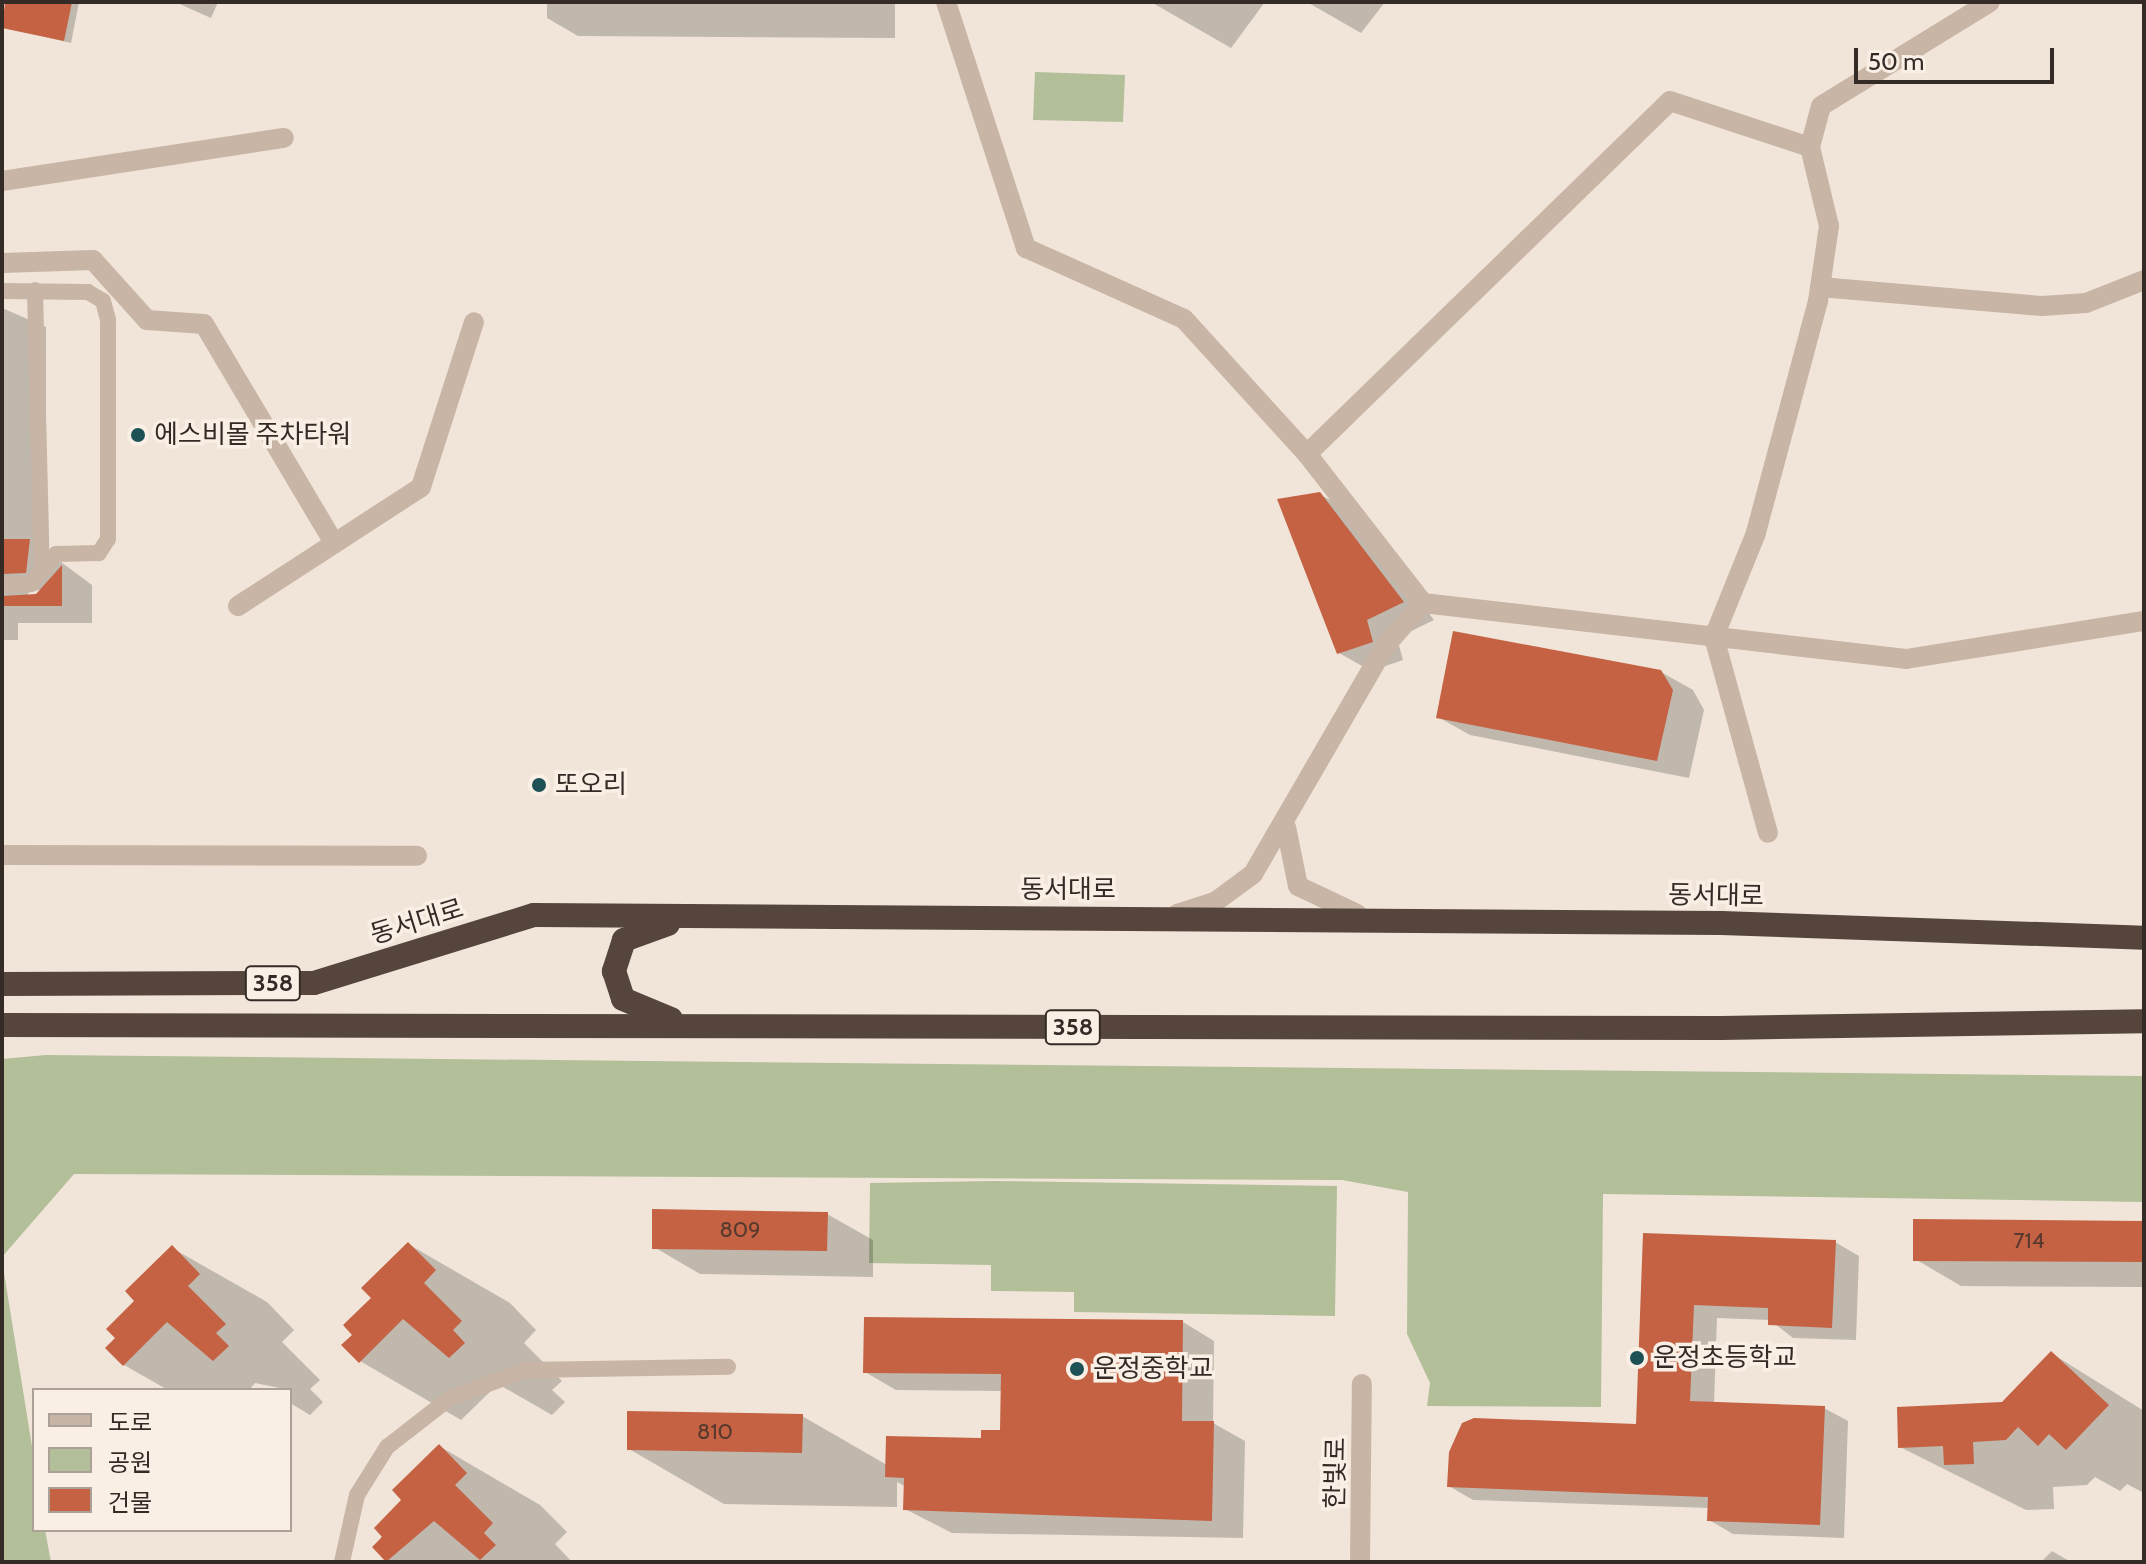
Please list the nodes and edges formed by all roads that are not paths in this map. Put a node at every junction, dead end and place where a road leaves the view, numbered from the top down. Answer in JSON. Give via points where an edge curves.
{"nodes":[{"id":1,"x":946,"y":2,"type":"edge"},
{"id":2,"x":1990,"y":2,"type":"edge"},
{"id":3,"x":284,"y":138,"type":"dead end"},
{"id":4,"x":1810,"y":147,"type":"junction"},
{"id":5,"x":2,"y":181,"type":"edge"},
{"id":6,"x":2,"y":263,"type":"edge"},
{"id":7,"x":2144,"y":280,"type":"edge"},
{"id":8,"x":1820,"y":287,"type":"junction"},
{"id":9,"x":35,"y":290,"type":"junction"},
{"id":10,"x":2,"y":291,"type":"edge"},
{"id":11,"x":474,"y":322,"type":"dead end"},
{"id":12,"x":1307,"y":454,"type":"junction"},
{"id":13,"x":334,"y":543,"type":"junction"},
{"id":14,"x":42,"y":567,"type":"junction"},
{"id":15,"x":2,"y":585,"type":"edge"},
{"id":16,"x":1423,"y":603,"type":"junction"},
{"id":17,"x":238,"y":606,"type":"dead end"},
{"id":18,"x":2144,"y":621,"type":"edge"},
{"id":19,"x":1714,"y":637,"type":"junction"},
{"id":20,"x":1286,"y":827,"type":"junction"},
{"id":21,"x":1768,"y":833,"type":"dead end"},
{"id":22,"x":2,"y":855,"type":"edge"},
{"id":23,"x":417,"y":856,"type":"dead end"},
{"id":24,"x":734,"y":916,"type":"junction"},
{"id":25,"x":1154,"y":919,"type":"junction"},
{"id":26,"x":1401,"y":921,"type":"junction"},
{"id":27,"x":2144,"y":922,"type":"edge"},
{"id":28,"x":1721,"y":923,"type":"junction"},
{"id":29,"x":2144,"y":938,"type":"edge"},
{"id":30,"x":2,"y":984,"type":"edge"},
{"id":31,"x":2144,"y":1021,"type":"edge"},
{"id":32,"x":2,"y":1025,"type":"edge"},
{"id":33,"x":730,"y":1027,"type":"junction"},
{"id":34,"x":1721,"y":1028,"type":"junction"},
{"id":35,"x":2144,"y":1036,"type":"edge"},
{"id":36,"x":728,"y":1367,"type":"dead end"},
{"id":37,"x":1362,"y":1384,"type":"dead end"},
{"id":38,"x":342,"y":1562,"type":"edge"},
{"id":39,"x":1360,"y":1562,"type":"edge"}],
"edges":[{"from":1,"to":12,"type":"street","via":[[1026,248],[1184,319]]},
{"from":2,"to":4,"type":"street","via":[[1821,106]]},
{"from":3,"to":5,"type":"street"},
{"from":4,"to":8,"type":"street","via":[[1829,226]]},
{"from":4,"to":12,"type":"street","via":[[1670,101]]},
{"from":6,"to":13,"type":"street","via":[[93,260],[147,320],[204,324],[236,389]]},
{"from":7,"to":8,"type":"street","via":[[2086,303],[2042,306]]},
{"from":8,"to":19,"type":"street","via":[[1756,533]]},
{"from":9,"to":10,"type":"lane"},
{"from":9,"to":14,"type":"lane"},
{"from":9,"to":14,"type":"lane","via":[[88,292],[103,301],[108,320],[108,539],[99,553],[56,554]]},
{"from":11,"to":13,"type":"street","via":[[421,487]]},
{"from":12,"to":16,"type":"street"},
{"from":13,"to":17,"type":"street"},
{"from":14,"to":15,"type":"lane","via":[[31,584]]},
{"from":16,"to":19,"type":"street"},
{"from":16,"to":20,"type":"street","via":[[1386,645]]},
{"from":18,"to":19,"type":"street","via":[[1906,659]]},
{"from":19,"to":21,"type":"street"},
{"from":20,"to":25,"type":"street","via":[[1235,890]]},
{"from":20,"to":26,"type":"street","via":[[1287,862],[1307,894],[1343,913]]},
{"from":22,"to":23,"type":"street"},
{"from":24,"to":25,"type":"highway","name":"동서대로","number":"358"},
{"from":24,"to":30,"type":"highway","name":"동서대로","number":"358","via":[[534,915],[314,983]]},
{"from":24,"to":33,"type":"highway","via":[[652,926],[624,940],[614,971],[623,999],[655,1017]]},
{"from":25,"to":26,"type":"highway","name":"동서대로","number":"358"},
{"from":26,"to":28,"type":"highway","name":"동서대로","number":"358"},
{"from":27,"to":28,"type":"highway"},
{"from":28,"to":29,"type":"highway","name":"동서대로","number":"358"},
{"from":31,"to":34,"type":"highway","number":"358"},
{"from":32,"to":33,"type":"highway","number":"358"},
{"from":33,"to":34,"type":"highway","number":"358"},
{"from":34,"to":35,"type":"highway"},
{"from":36,"to":38,"type":"lane","via":[[526,1370],[450,1398],[387,1447],[357,1495]]},
{"from":37,"to":39,"type":"street","name":"한빛로"}]}
